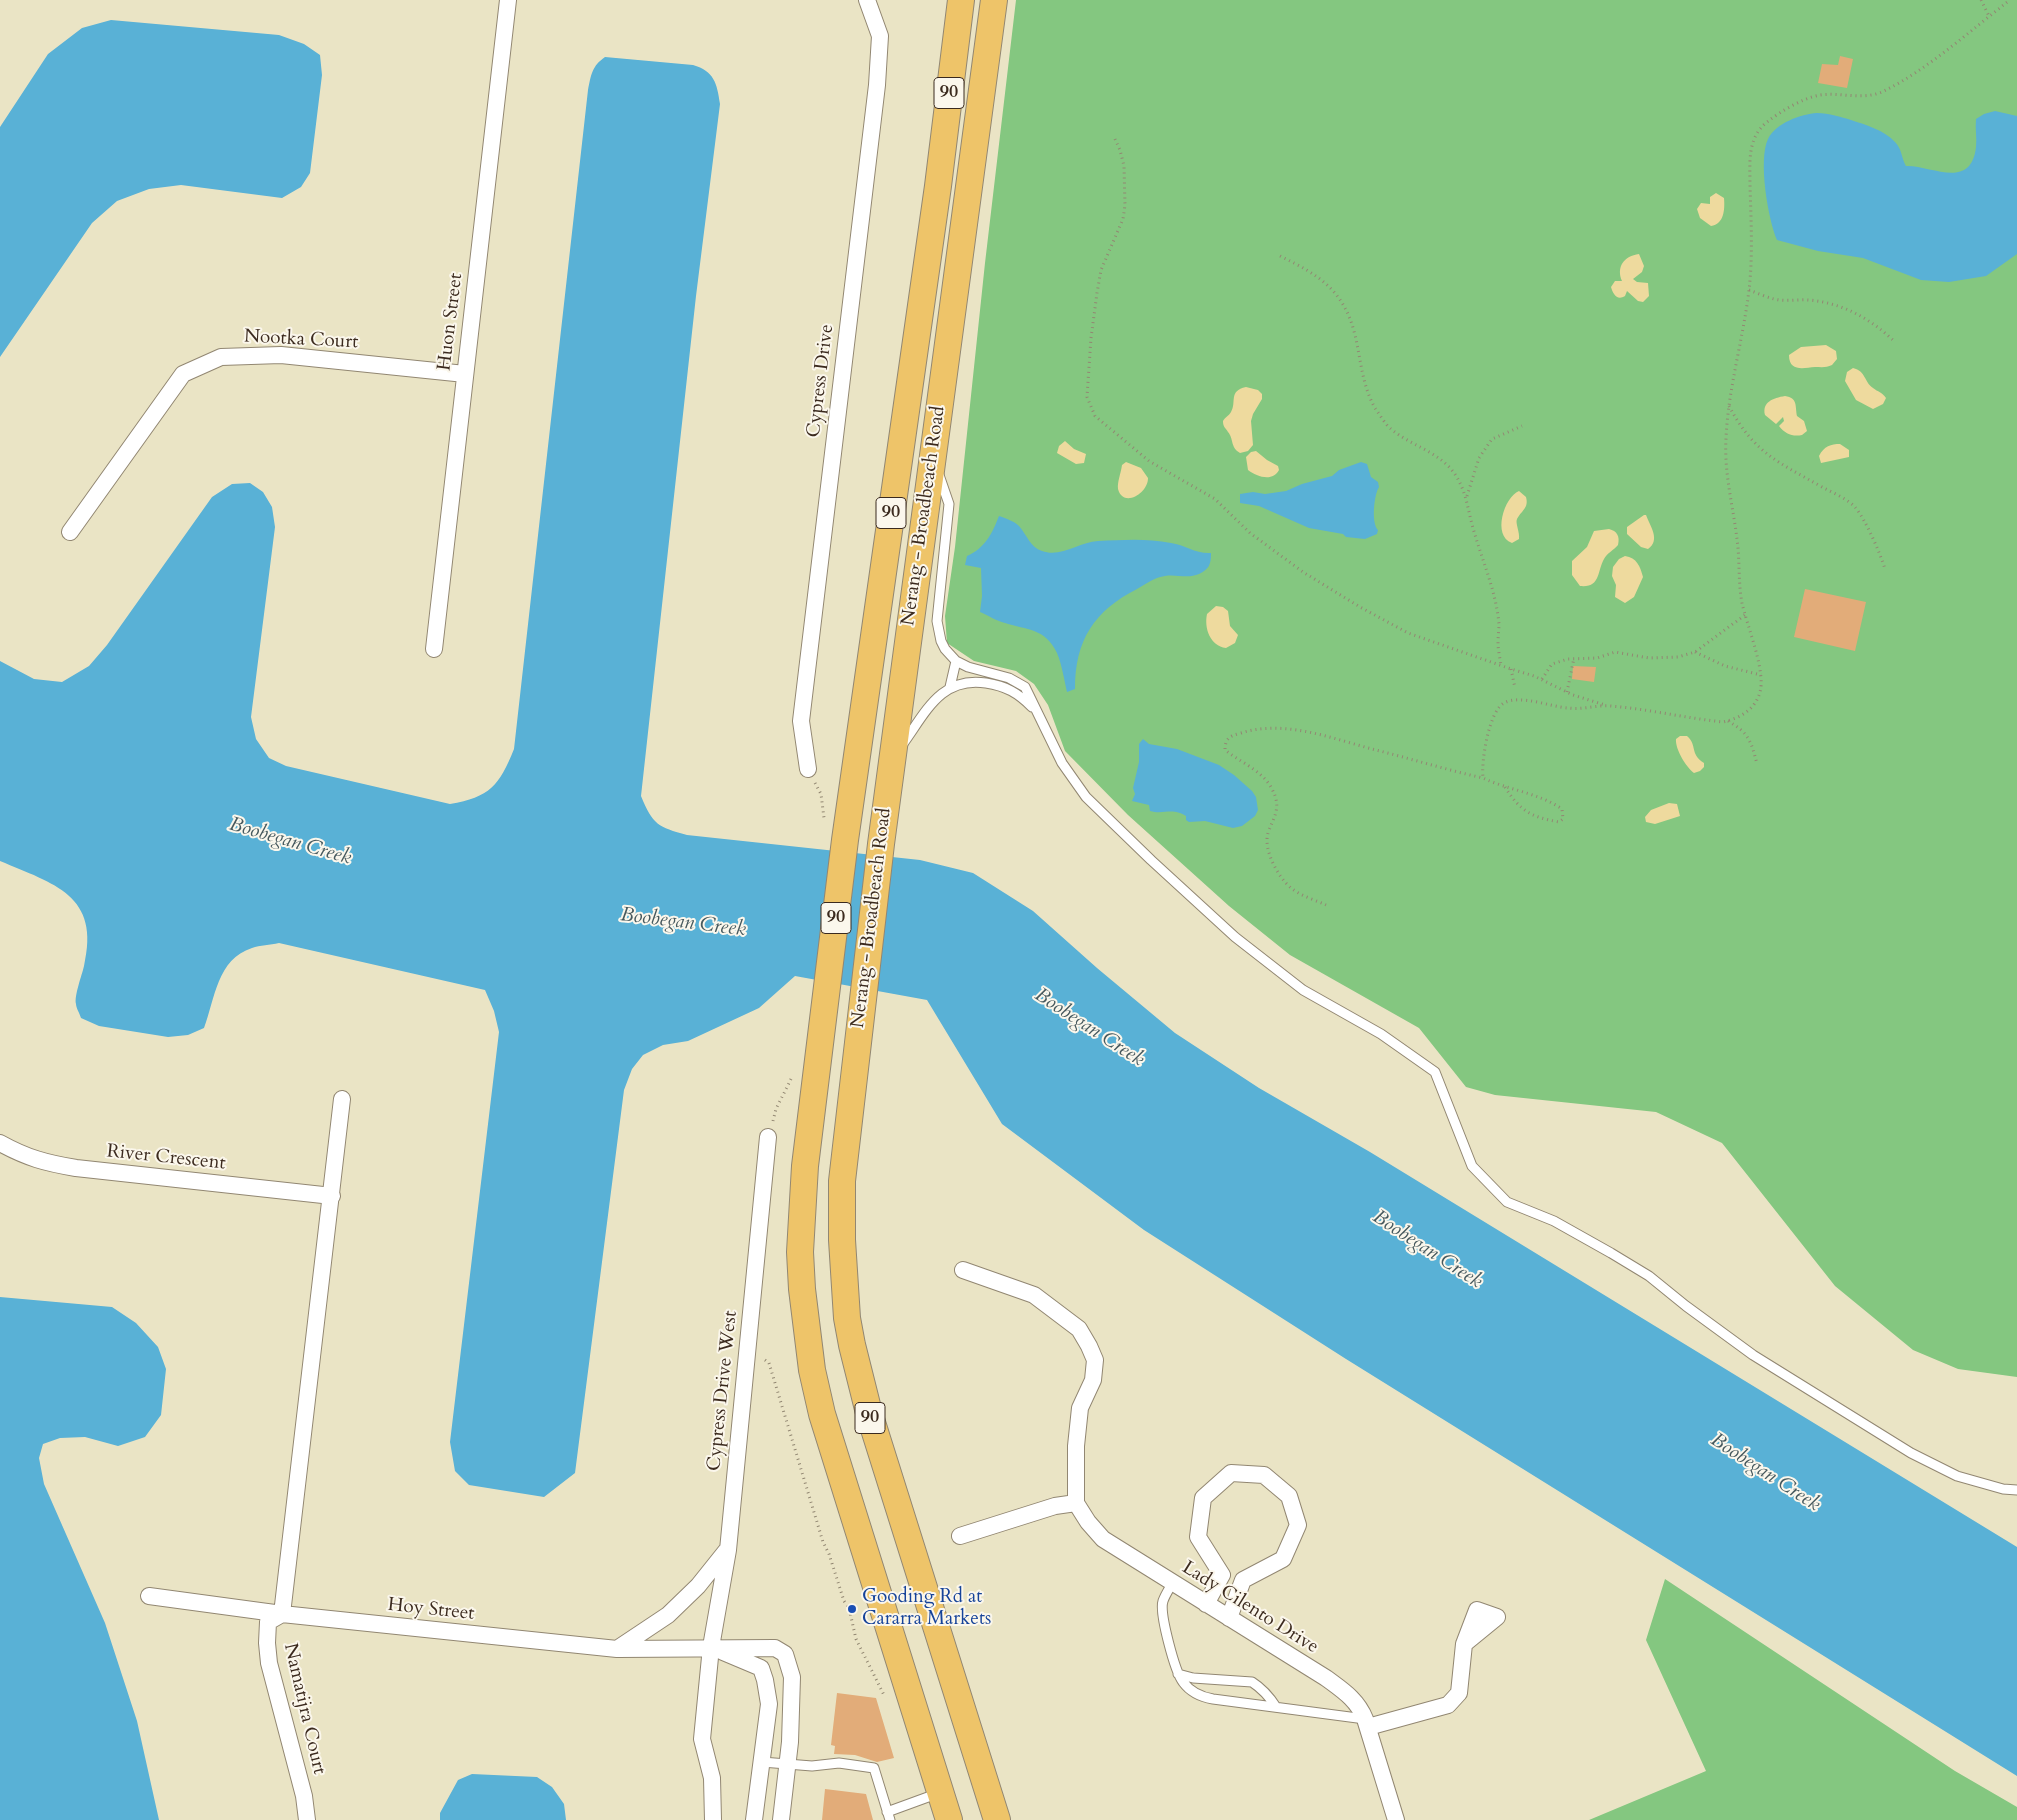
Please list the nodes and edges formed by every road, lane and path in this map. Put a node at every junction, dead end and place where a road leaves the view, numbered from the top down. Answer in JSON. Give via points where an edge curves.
{"nodes":[{"id":1,"x":508,"y":0,"type":"edge"},
{"id":2,"x":867,"y":0,"type":"edge"},
{"id":3,"x":961,"y":0,"type":"edge"},
{"id":4,"x":994,"y":0,"type":"edge"},
{"id":5,"x":1981,"y":0,"type":"edge"},
{"id":6,"x":2010,"y":0,"type":"edge"},
{"id":7,"x":1989,"y":16,"type":"junction"},
{"id":8,"x":1115,"y":139,"type":"dead end"},
{"id":9,"x":1280,"y":256,"type":"dead end"},
{"id":10,"x":1749,"y":290,"type":"junction"},
{"id":11,"x":1895,"y":342,"type":"dead end"},
{"id":12,"x":465,"y":374,"type":"junction"},
{"id":13,"x":1729,"y":406,"type":"junction"},
{"id":14,"x":1522,"y":426,"type":"dead end"},
{"id":15,"x":932,"y":454,"type":"junction"},
{"id":16,"x":1467,"y":497,"type":"junction"},
{"id":17,"x":70,"y":532,"type":"dead end"},
{"id":18,"x":1885,"y":569,"type":"dead end"},
{"id":19,"x":1745,"y":615,"type":"junction"},
{"id":20,"x":434,"y":649,"type":"dead end"},
{"id":21,"x":1695,"y":652,"type":"junction"},
{"id":22,"x":1574,"y":658,"type":"junction"},
{"id":23,"x":956,"y":661,"type":"junction"},
{"id":24,"x":1501,"y":665,"type":"junction"},
{"id":25,"x":1511,"y":669,"type":"junction"},
{"id":26,"x":1761,"y":675,"type":"junction"},
{"id":27,"x":1542,"y":679,"type":"junction"},
{"id":28,"x":950,"y":687,"type":"junction"},
{"id":29,"x":1515,"y":688,"type":"dead end"},
{"id":30,"x":1567,"y":692,"type":"junction"},
{"id":31,"x":1608,"y":706,"type":"junction"},
{"id":32,"x":1036,"y":711,"type":"junction"},
{"id":33,"x":1728,"y":721,"type":"junction"},
{"id":34,"x":892,"y":758,"type":"junction"},
{"id":35,"x":1758,"y":764,"type":"dead end"},
{"id":36,"x":808,"y":769,"type":"joint"},
{"id":37,"x":1483,"y":778,"type":"junction"},
{"id":38,"x":1505,"y":787,"type":"junction"},
{"id":39,"x":824,"y":822,"type":"dead end"},
{"id":40,"x":1326,"y":905,"type":"dead end"},
{"id":41,"x":793,"y":1075,"type":"dead end"},
{"id":42,"x":342,"y":1099,"type":"dead end"},
{"id":43,"x":768,"y":1137,"type":"joint"},
{"id":44,"x":0,"y":1143,"type":"edge"},
{"id":45,"x":332,"y":1196,"type":"junction"},
{"id":46,"x":963,"y":1270,"type":"dead end"},
{"id":47,"x":748,"y":1348,"type":"junction"},
{"id":48,"x":2017,"y":1490,"type":"edge"},
{"id":49,"x":1076,"y":1503,"type":"junction"},
{"id":50,"x":960,"y":1536,"type":"dead end"},
{"id":51,"x":728,"y":1550,"type":"junction"},
{"id":52,"x":1172,"y":1584,"type":"junction"},
{"id":53,"x":149,"y":1596,"type":"dead end"},
{"id":54,"x":1206,"y":1604,"type":"junction"},
{"id":55,"x":282,"y":1614,"type":"junction"},
{"id":56,"x":1229,"y":1618,"type":"junction"},
{"id":57,"x":1464,"y":1644,"type":"dead end"},
{"id":58,"x":711,"y":1648,"type":"junction"},
{"id":59,"x":617,"y":1649,"type":"junction"},
{"id":60,"x":1178,"y":1674,"type":"junction"},
{"id":61,"x":887,"y":1701,"type":"dead end"},
{"id":62,"x":1276,"y":1707,"type":"junction"},
{"id":63,"x":1366,"y":1723,"type":"junction"},
{"id":64,"x":762,"y":1762,"type":"junction"},
{"id":65,"x":787,"y":1764,"type":"junction"},
{"id":66,"x":940,"y":1793,"type":"junction"},
{"id":67,"x":888,"y":1816,"type":"edge"},
{"id":68,"x":307,"y":1820,"type":"edge"},
{"id":69,"x":713,"y":1820,"type":"edge"},
{"id":70,"x":754,"y":1820,"type":"edge"},
{"id":71,"x":781,"y":1820,"type":"edge"},
{"id":72,"x":949,"y":1820,"type":"edge"},
{"id":73,"x":997,"y":1820,"type":"edge"},
{"id":74,"x":1396,"y":1820,"type":"edge"}],
"edges":[{"from":1,"to":12,"type":"street","name":"Huon Street"},
{"from":2,"to":36,"type":"street","name":"Cypress Drive","via":[[880,36],[877,84],[800,720]]},
{"from":3,"to":66,"type":"main road","name":"Nerang - Broadbeach Road","number":"90","via":[[938,186],[845,840],[801,1217],[801,1271],[812,1370],[825,1423]]},
{"from":4,"to":15,"type":"main road","name":"Nerang - Broadbeach Road","number":"90"},
{"from":5,"to":7,"type":"path"},
{"from":6,"to":7,"type":"path"},
{"from":7,"to":10,"type":"path","via":[[1932,60],[1882,92],[1866,96],[1820,95],[1767,122],[1756,133],[1750,148]]},
{"from":8,"to":24,"type":"path","via":[[1124,166],[1126,205],[1101,270],[1097,293],[1087,397],[1096,416],[1149,461],[1214,499],[1250,533],[1337,594],[1408,633]]},
{"from":9,"to":16,"type":"path","via":[[1317,275],[1332,290],[1346,309],[1355,335],[1364,384],[1375,407],[1390,428],[1438,457],[1451,470]]},
{"from":10,"to":11,"type":"path","via":[[1774,299],[1834,304],[1865,318]]},
{"from":10,"to":13,"type":"path"},
{"from":12,"to":17,"type":"street","name":"Nootka Court","via":[[281,355],[221,357],[183,374]]},
{"from":12,"to":20,"type":"street","name":"Huon Street"},
{"from":13,"to":18,"type":"path","via":[[1746,434],[1767,455],[1841,496],[1855,508],[1879,550]]},
{"from":13,"to":19,"type":"path","via":[[1726,471]]},
{"from":14,"to":16,"type":"path","via":[[1492,439],[1479,458]]},
{"from":15,"to":23,"type":"lane","via":[[948,504],[937,621],[941,641]]},
{"from":15,"to":34,"type":"main road","name":"Nerang - Broadbeach Road","number":"90"},
{"from":16,"to":24,"type":"path","via":[[1472,526],[1494,597]]},
{"from":19,"to":21,"type":"path"},
{"from":19,"to":26,"type":"path"},
{"from":21,"to":22,"type":"path","via":[[1678,657],[1649,658],[1615,652],[1597,658]]},
{"from":21,"to":26,"type":"path","via":[[1725,666]]},
{"from":22,"to":27,"type":"path","via":[[1552,664]]},
{"from":22,"to":30,"type":"path"},
{"from":23,"to":28,"type":"lane"},
{"from":23,"to":32,"type":"lane","via":[[1018,681],[1029,693]]},
{"from":24,"to":25,"type":"path"},
{"from":25,"to":27,"type":"path"},
{"from":25,"to":29,"type":"path"},
{"from":26,"to":33,"type":"path","via":[[1760,691],[1752,706],[1746,714]]},
{"from":27,"to":30,"type":"path"},
{"from":28,"to":32,"type":"lane","via":[[975,681],[1010,688]]},
{"from":28,"to":34,"type":"lane","via":[[930,704]]},
{"from":30,"to":31,"type":"path"},
{"from":31,"to":33,"type":"path"},
{"from":31,"to":37,"type":"path","via":[[1568,708],[1523,700],[1504,703],[1493,719],[1483,758]]},
{"from":32,"to":48,"type":"lane","via":[[1062,763],[1086,797],[1235,937],[1303,990],[1381,1034],[1435,1072],[1472,1166],[1507,1202],[1554,1220],[1611,1252],[1649,1276],[1754,1355],[1911,1453],[1957,1476]]},
{"from":33,"to":35,"type":"path","via":[[1745,732]]},
{"from":34,"to":73,"type":"main road","name":"Nerang - Broadbeach Road","number":"90","via":[[842,1181],[847,1318],[869,1413]]},
{"from":36,"to":39,"type":"path","via":[[821,794]]},
{"from":37,"to":38,"type":"path"},
{"from":37,"to":40,"type":"path","via":[[1298,731],[1260,729],[1227,739],[1225,750],[1254,771],[1272,789],[1276,798],[1277,813],[1266,842],[1275,866],[1291,888]]},
{"from":38,"to":38,"type":"path","via":[[1554,803],[1562,809],[1563,819],[1559,822],[1534,815],[1517,806]]},
{"from":41,"to":43,"type":"path","via":[[776,1109]]},
{"from":42,"to":45,"type":"street"},
{"from":43,"to":47,"type":"street","name":"Cypress Drive West"},
{"from":44,"to":45,"type":"street","name":"River Crescent","via":[[21,1155],[76,1168]]},
{"from":45,"to":55,"type":"street"},
{"from":46,"to":49,"type":"street","via":[[1034,1295],[1078,1329],[1089,1346],[1094,1360],[1093,1380],[1080,1408]]},
{"from":47,"to":51,"type":"street","name":"Cypress Drive West"},
{"from":47,"to":61,"type":"path","via":[[769,1363],[822,1542],[849,1608],[856,1639]]},
{"from":49,"to":50,"type":"street","via":[[1055,1506]]},
{"from":49,"to":52,"type":"street","name":"Lady Cilento Drive","via":[[1103,1539]]},
{"from":51,"to":58,"type":"street","name":"Cypress Drive West"},
{"from":51,"to":59,"type":"street","via":[[668,1615]]},
{"from":52,"to":54,"type":"street","name":"Lady Cilento Drive"},
{"from":52,"to":60,"type":"lane","via":[[1162,1608]]},
{"from":53,"to":55,"type":"street","name":"Hoy Street"},
{"from":54,"to":56,"type":"street","name":"Lady Cilento Drive"},
{"from":54,"to":56,"type":"street","via":[[1222,1575],[1198,1537],[1203,1498],[1232,1473],[1264,1475],[1289,1496],[1298,1525],[1283,1559],[1243,1580]]},
{"from":55,"to":59,"type":"street","name":"Hoy Street"},
{"from":55,"to":68,"type":"street","name":"Namatijra Court","via":[[268,1622],[269,1663],[304,1796]]},
{"from":56,"to":63,"type":"street","name":"Lady Cilento Drive","via":[[1349,1694],[1360,1706]]},
{"from":57,"to":63,"type":"street","via":[[1459,1692],[1448,1705]]},
{"from":58,"to":59,"type":"street","name":"Hoy Street"},
{"from":58,"to":64,"type":"street","name":"Hoy Street","via":[[761,1668],[769,1704]]},
{"from":58,"to":65,"type":"street","name":"Hoy Street","via":[[775,1648],[785,1654],[792,1677]]},
{"from":58,"to":69,"type":"street","name":"Cypress Drive West","via":[[702,1739],[712,1778]]},
{"from":60,"to":62,"type":"lane","via":[[1202,1697]]},
{"from":60,"to":62,"type":"lane","via":[[1252,1682],[1261,1687]]},
{"from":62,"to":63,"type":"lane"},
{"from":63,"to":74,"type":"street","name":"Lady Cilento Drive"},
{"from":64,"to":65,"type":"lane"},
{"from":64,"to":70,"type":"street","name":"Hoy Street"},
{"from":65,"to":67,"type":"lane","via":[[839,1763],[874,1768]]},
{"from":65,"to":71,"type":"street","name":"Hoy Street"},
{"from":66,"to":67,"type":"lane"},
{"from":66,"to":72,"type":"main road","name":"Nerang - Broadbeach Road","number":"90"}]}
